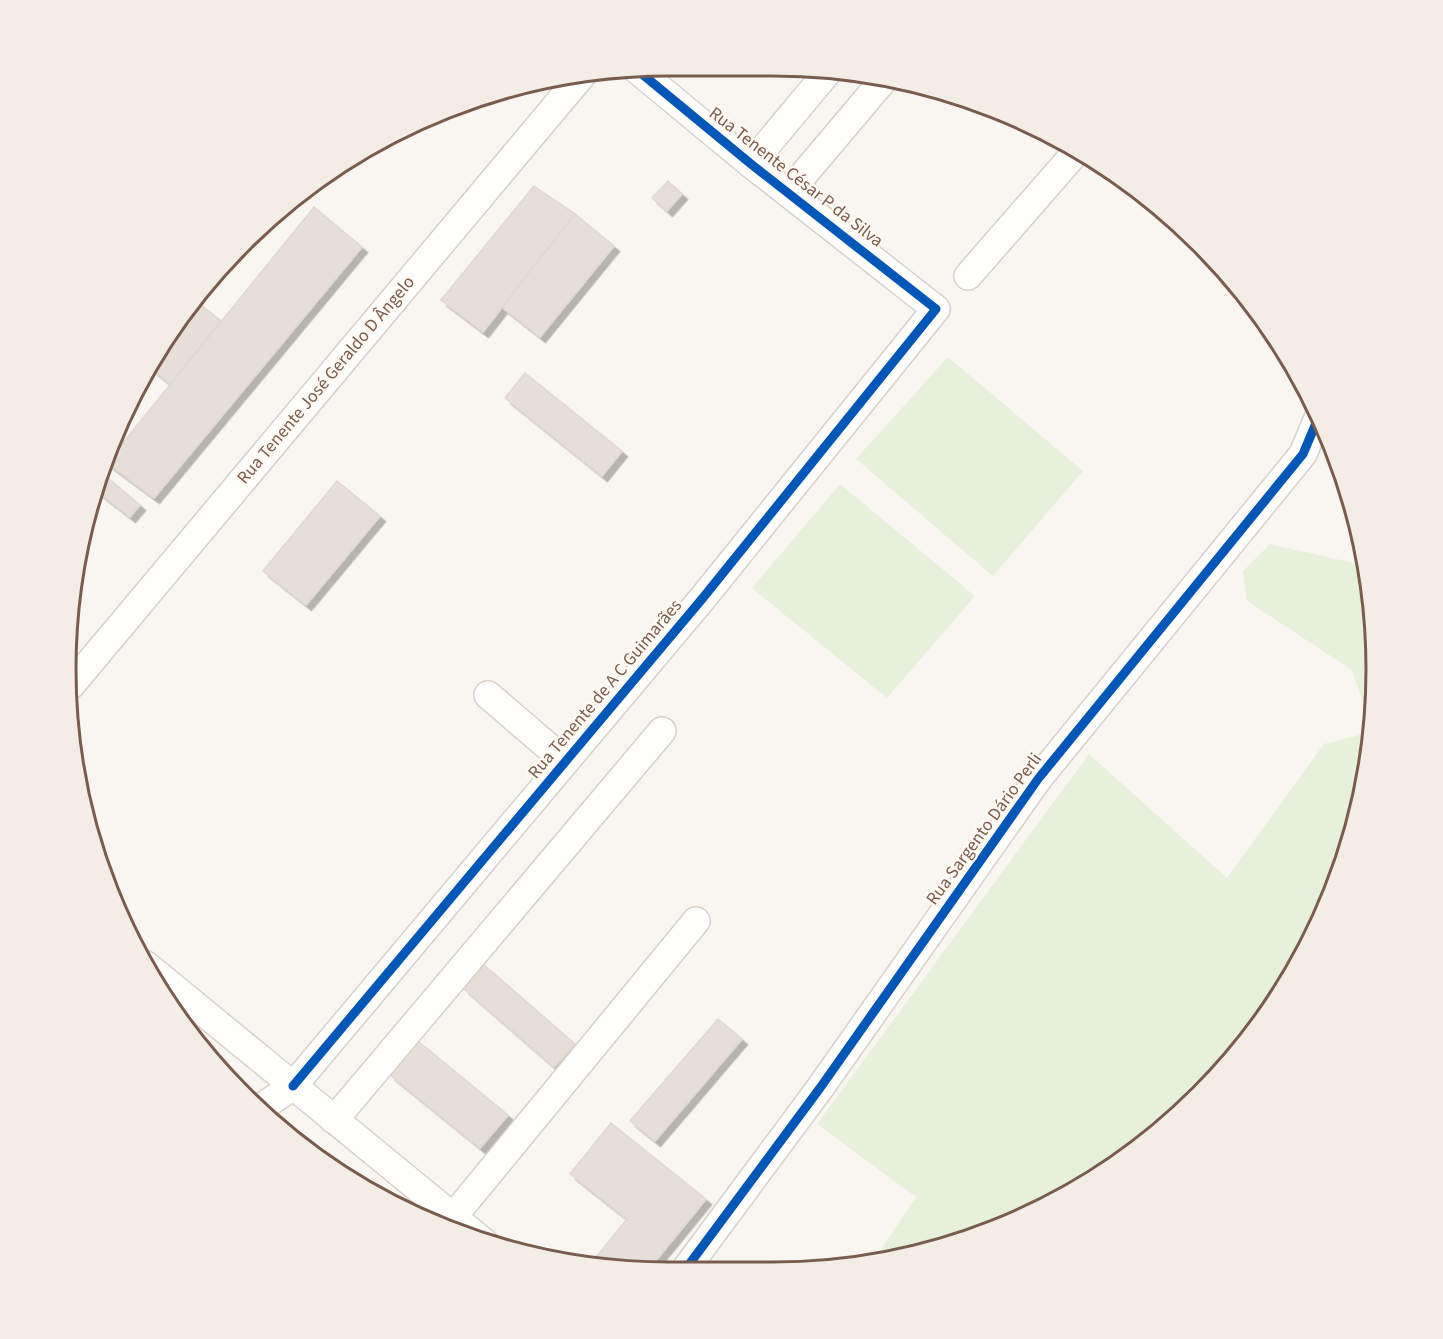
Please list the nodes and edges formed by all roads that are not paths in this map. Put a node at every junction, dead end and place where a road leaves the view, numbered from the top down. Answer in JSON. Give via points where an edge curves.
{"nodes":[{"id":1,"x":646,"y":77,"type":"edge"},
{"id":2,"x":822,"y":79,"type":"edge"},
{"id":3,"x":574,"y":85,"type":"edge"},
{"id":4,"x":878,"y":86,"type":"edge"},
{"id":5,"x":1072,"y":157,"type":"edge"},
{"id":6,"x":750,"y":164,"type":"junction"},
{"id":7,"x":788,"y":193,"type":"junction"},
{"id":8,"x":968,"y":276,"type":"dead end"},
{"id":9,"x":936,"y":309,"type":"joint"},
{"id":10,"x":1314,"y":428,"type":"edge"},
{"id":11,"x":76,"y":678,"type":"edge"},
{"id":12,"x":488,"y":695,"type":"dead end"},
{"id":13,"x":662,"y":731,"type":"dead end"},
{"id":14,"x":565,"y":761,"type":"junction"},
{"id":15,"x":696,"y":921,"type":"dead end"},
{"id":16,"x":165,"y":980,"type":"edge"},
{"id":17,"x":293,"y":1086,"type":"junction"},
{"id":18,"x":267,"y":1104,"type":"edge"},
{"id":19,"x":334,"y":1120,"type":"junction"},
{"id":20,"x":453,"y":1217,"type":"junction"},
{"id":21,"x":462,"y":1224,"type":"edge"},
{"id":22,"x":691,"y":1262,"type":"edge"}],
"edges":[{"from":1,"to":6,"type":"street","name":"Rua Tenente César P da Silva"},
{"from":2,"to":6,"type":"street"},
{"from":3,"to":11,"type":"street","name":"Rua Tenente José Geraldo D Ângelo"},
{"from":4,"to":7,"type":"street"},
{"from":5,"to":8,"type":"street"},
{"from":6,"to":7,"type":"street","name":"Rua Tenente César P da Silva"},
{"from":7,"to":9,"type":"street","name":"Rua Tenente César P da Silva"},
{"from":9,"to":14,"type":"street","name":"Rua Tenente de A C Guimarães","via":[[702,599]]},
{"from":10,"to":22,"type":"street","name":"Rua Sargento Dário Perli","via":[[1303,454],[1038,779],[820,1088]]},
{"from":12,"to":14,"type":"street"},
{"from":13,"to":19,"type":"street"},
{"from":14,"to":17,"type":"street","name":"Rua Tenente de A C Guimarães"},
{"from":15,"to":20,"type":"street"},
{"from":16,"to":17,"type":"street"},
{"from":17,"to":18,"type":"street","name":"Rua Tenente de A C Guimarães"},
{"from":17,"to":19,"type":"street"},
{"from":19,"to":20,"type":"street"},
{"from":20,"to":21,"type":"street"}]}
